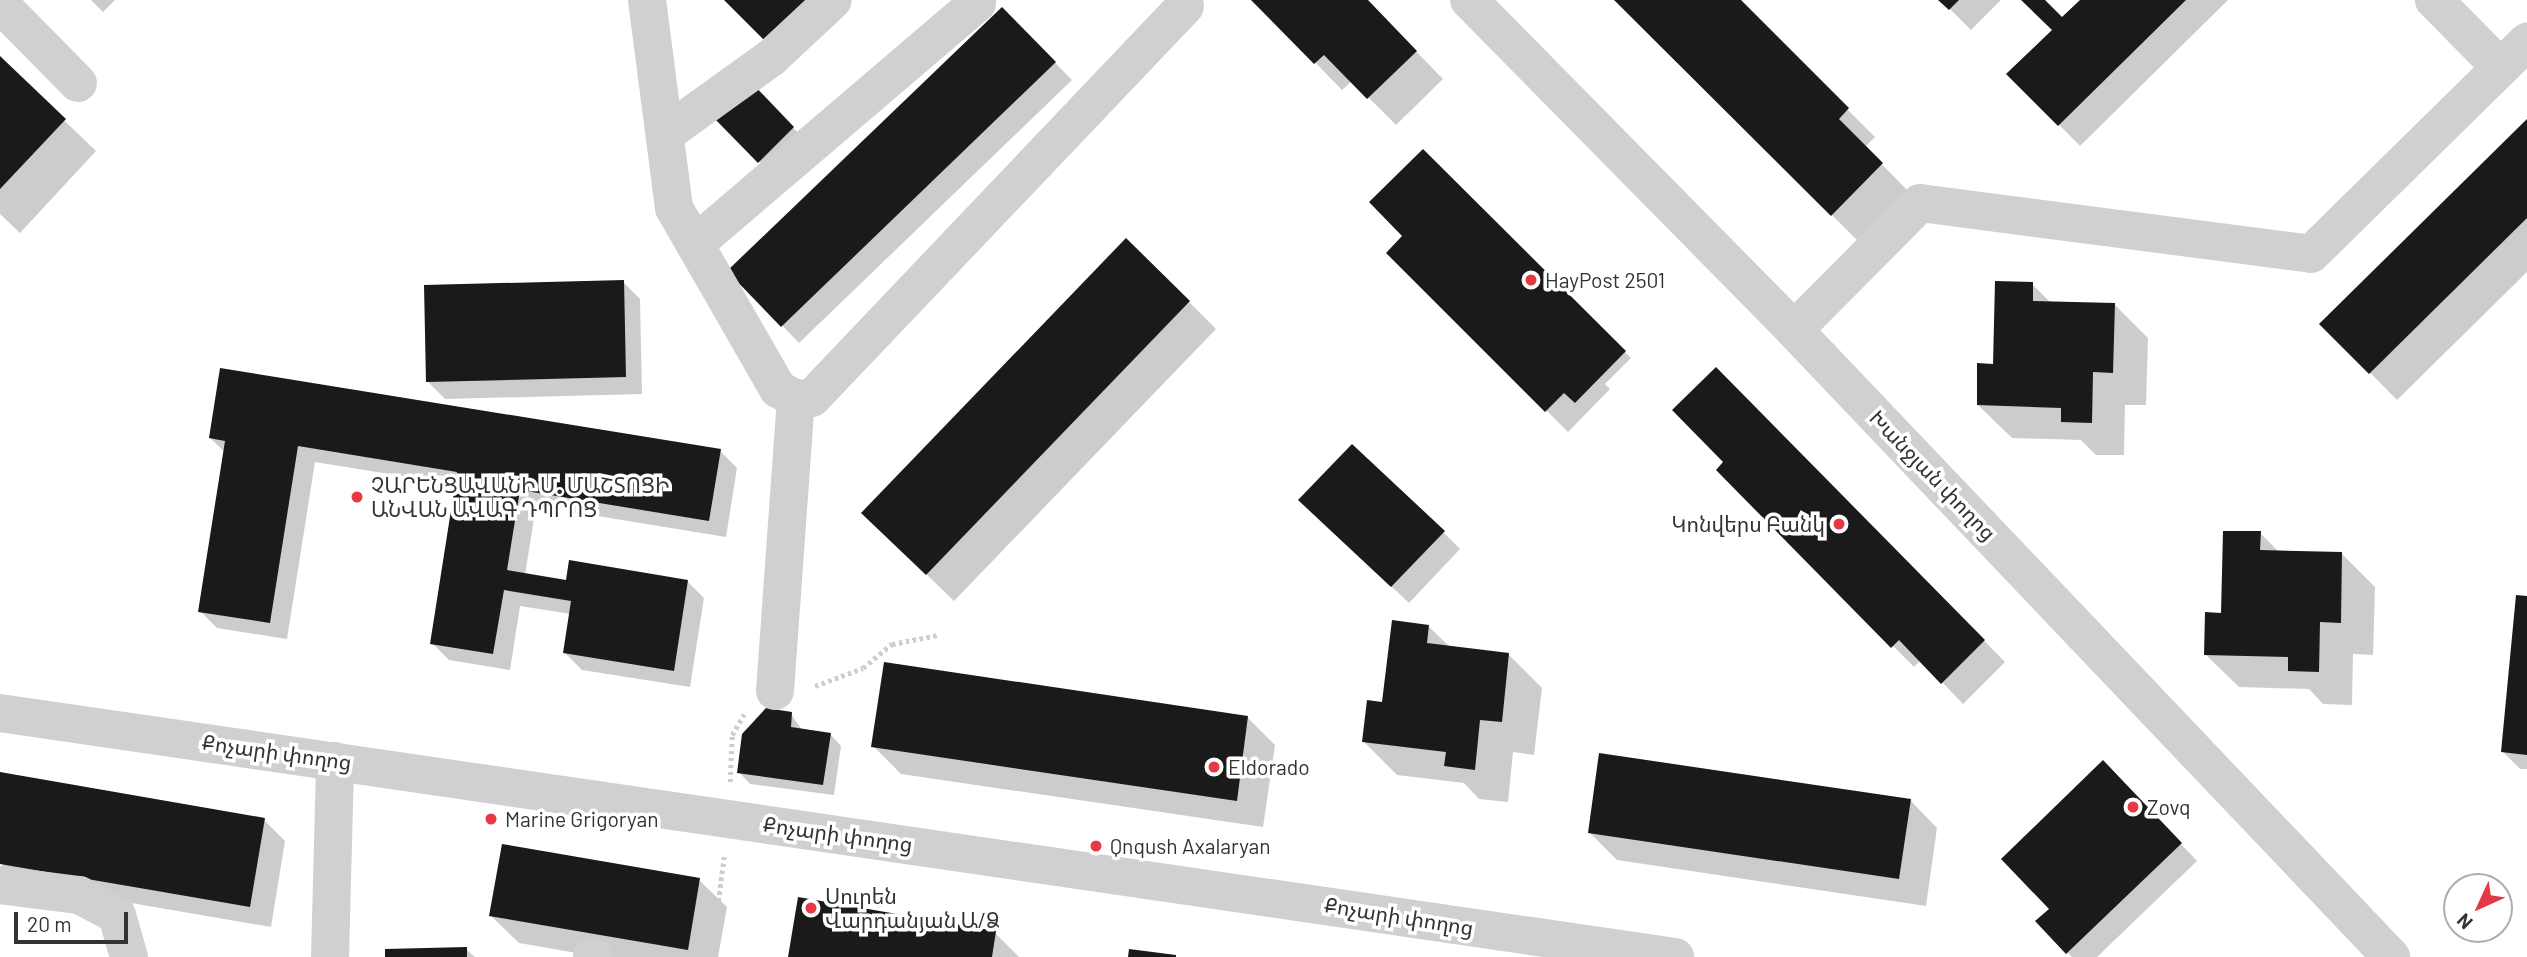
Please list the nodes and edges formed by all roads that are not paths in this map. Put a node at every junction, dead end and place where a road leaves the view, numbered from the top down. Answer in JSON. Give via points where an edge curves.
{"nodes":[{"id":1,"x":647,"y":0,"type":"edge"},
{"id":2,"x":833,"y":0,"type":"edge"},
{"id":3,"x":1469,"y":0,"type":"edge"},
{"id":4,"x":2434,"y":0,"type":"edge"},
{"id":5,"x":0,"y":4,"type":"edge"},
{"id":6,"x":976,"y":4,"type":"dead end"},
{"id":7,"x":1185,"y":6,"type":"dead end"},
{"id":8,"x":2514,"y":55,"type":"edge"},
{"id":9,"x":78,"y":83,"type":"dead end"},
{"id":10,"x":664,"y":134,"type":"junction"},
{"id":11,"x":695,"y":244,"type":"junction"},
{"id":12,"x":1794,"y":330,"type":"junction"},
{"id":13,"x":796,"y":399,"type":"junction"},
{"id":14,"x":775,"y":691,"type":"dead end"},
{"id":15,"x":0,"y":713,"type":"edge"},
{"id":16,"x":335,"y":761,"type":"junction"},
{"id":17,"x":0,"y":885,"type":"edge"},
{"id":18,"x":129,"y":957,"type":"edge"},
{"id":19,"x":330,"y":957,"type":"edge"},
{"id":20,"x":1675,"y":957,"type":"edge"},
{"id":21,"x":2391,"y":957,"type":"edge"}],
"edges":[{"from":1,"to":10,"type":"street"},
{"from":2,"to":10,"type":"street","via":[[772,57]]},
{"from":3,"to":12,"type":"street","name":"Խանջյան փողոց"},
{"from":4,"to":8,"type":"street"},
{"from":5,"to":9,"type":"street"},
{"from":6,"to":11,"type":"street"},
{"from":7,"to":13,"type":"street","via":[[812,398]]},
{"from":8,"to":12,"type":"street","via":[[2311,254],[1920,203]]},
{"from":10,"to":11,"type":"street","via":[[674,208]]},
{"from":11,"to":13,"type":"street","via":[[778,389]]},
{"from":12,"to":21,"type":"street","name":"Խանջյան փողոց"},
{"from":13,"to":14,"type":"street"},
{"from":15,"to":16,"type":"street","name":"Քոչարի փողոց"},
{"from":16,"to":19,"type":"street"},
{"from":16,"to":20,"type":"street","name":"Քոչարի փողոց"},
{"from":17,"to":18,"type":"street","via":[[79,895],[117,915]]}]}
